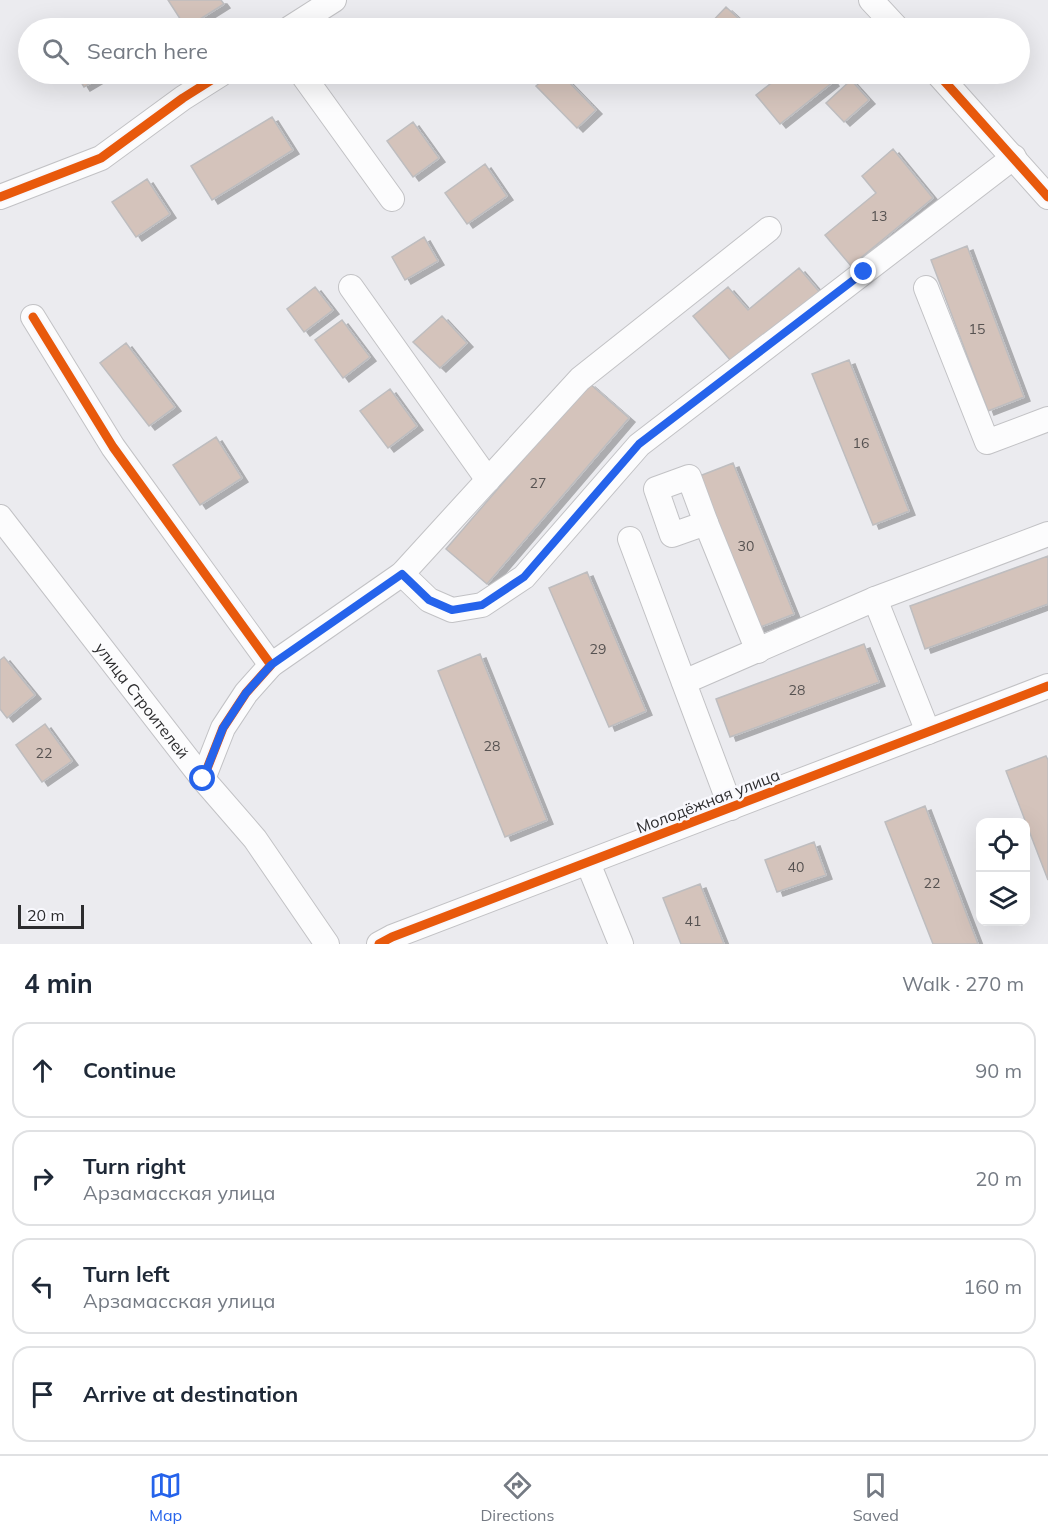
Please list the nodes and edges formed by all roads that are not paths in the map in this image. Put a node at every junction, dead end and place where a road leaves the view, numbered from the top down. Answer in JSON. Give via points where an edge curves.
{"nodes":[{"id":1,"x":334,"y":0,"type":"edge"},
{"id":2,"x":871,"y":0,"type":"edge"},
{"id":3,"x":306,"y":18,"type":"edge"},
{"id":4,"x":888,"y":18,"type":"edge"},
{"id":5,"x":205,"y":84,"type":"edge"},
{"id":6,"x":309,"y":84,"type":"edge"},
{"id":7,"x":947,"y":84,"type":"edge"},
{"id":8,"x":1014,"y":157,"type":"junction"},
{"id":9,"x":0,"y":197,"type":"edge"},
{"id":10,"x":1048,"y":197,"type":"edge"},
{"id":11,"x":392,"y":199,"type":"dead end"},
{"id":12,"x":769,"y":229,"type":"dead end"},
{"id":13,"x":351,"y":287,"type":"dead end"},
{"id":14,"x":926,"y":288,"type":"dead end"},
{"id":15,"x":33,"y":317,"type":"dead end"},
{"id":16,"x":1048,"y":419,"type":"edge"},
{"id":17,"x":488,"y":480,"type":"junction"},
{"id":18,"x":0,"y":517,"type":"edge"},
{"id":19,"x":706,"y":523,"type":"dead end"},
{"id":20,"x":1048,"y":534,"type":"edge"},
{"id":21,"x":630,"y":539,"type":"dead end"},
{"id":22,"x":402,"y":574,"type":"junction"},
{"id":23,"x":875,"y":599,"type":"junction"},
{"id":24,"x":758,"y":651,"type":"junction"},
{"id":25,"x":271,"y":665,"type":"junction"},
{"id":26,"x":684,"y":682,"type":"junction"},
{"id":27,"x":1048,"y":686,"type":"edge"},
{"id":28,"x":928,"y":732,"type":"junction"},
{"id":29,"x":203,"y":779,"type":"junction"},
{"id":30,"x":731,"y":808,"type":"junction"},
{"id":31,"x":588,"y":862,"type":"junction"},
{"id":32,"x":327,"y":944,"type":"edge"},
{"id":33,"x":379,"y":944,"type":"edge"},
{"id":34,"x":621,"y":944,"type":"edge"}],
"edges":[{"from":1,"to":3,"type":"street"},
{"from":2,"to":4,"type":"street"},
{"from":5,"to":9,"type":"street","via":[[100,158]]},
{"from":6,"to":11,"type":"street"},
{"from":7,"to":8,"type":"street"},
{"from":8,"to":10,"type":"street"},
{"from":8,"to":22,"type":"street","via":[[639,444],[524,577],[482,605],[452,610],[429,600]]},
{"from":12,"to":17,"type":"street","via":[[580,379]]},
{"from":13,"to":17,"type":"street"},
{"from":14,"to":16,"type":"street","via":[[987,442]]},
{"from":15,"to":25,"type":"street","via":[[113,447]]},
{"from":17,"to":22,"type":"street"},
{"from":18,"to":29,"type":"street","name":"улица Строителей"},
{"from":19,"to":24,"type":"street"},
{"from":20,"to":23,"type":"street"},
{"from":21,"to":26,"type":"street"},
{"from":22,"to":25,"type":"street"},
{"from":23,"to":24,"type":"street"},
{"from":23,"to":28,"type":"street"},
{"from":24,"to":26,"type":"street"},
{"from":25,"to":29,"type":"street","via":[[223,728]]},
{"from":26,"to":30,"type":"street"},
{"from":27,"to":28,"type":"street","name":"Молодёжная улица"},
{"from":28,"to":30,"type":"street","name":"Молодёжная улица"},
{"from":29,"to":32,"type":"street","name":"улица Строителей","via":[[255,839]]},
{"from":30,"to":31,"type":"street","name":"Молодёжная улица"},
{"from":31,"to":33,"type":"street","name":"Молодёжная улица"},
{"from":31,"to":34,"type":"street"}]}
